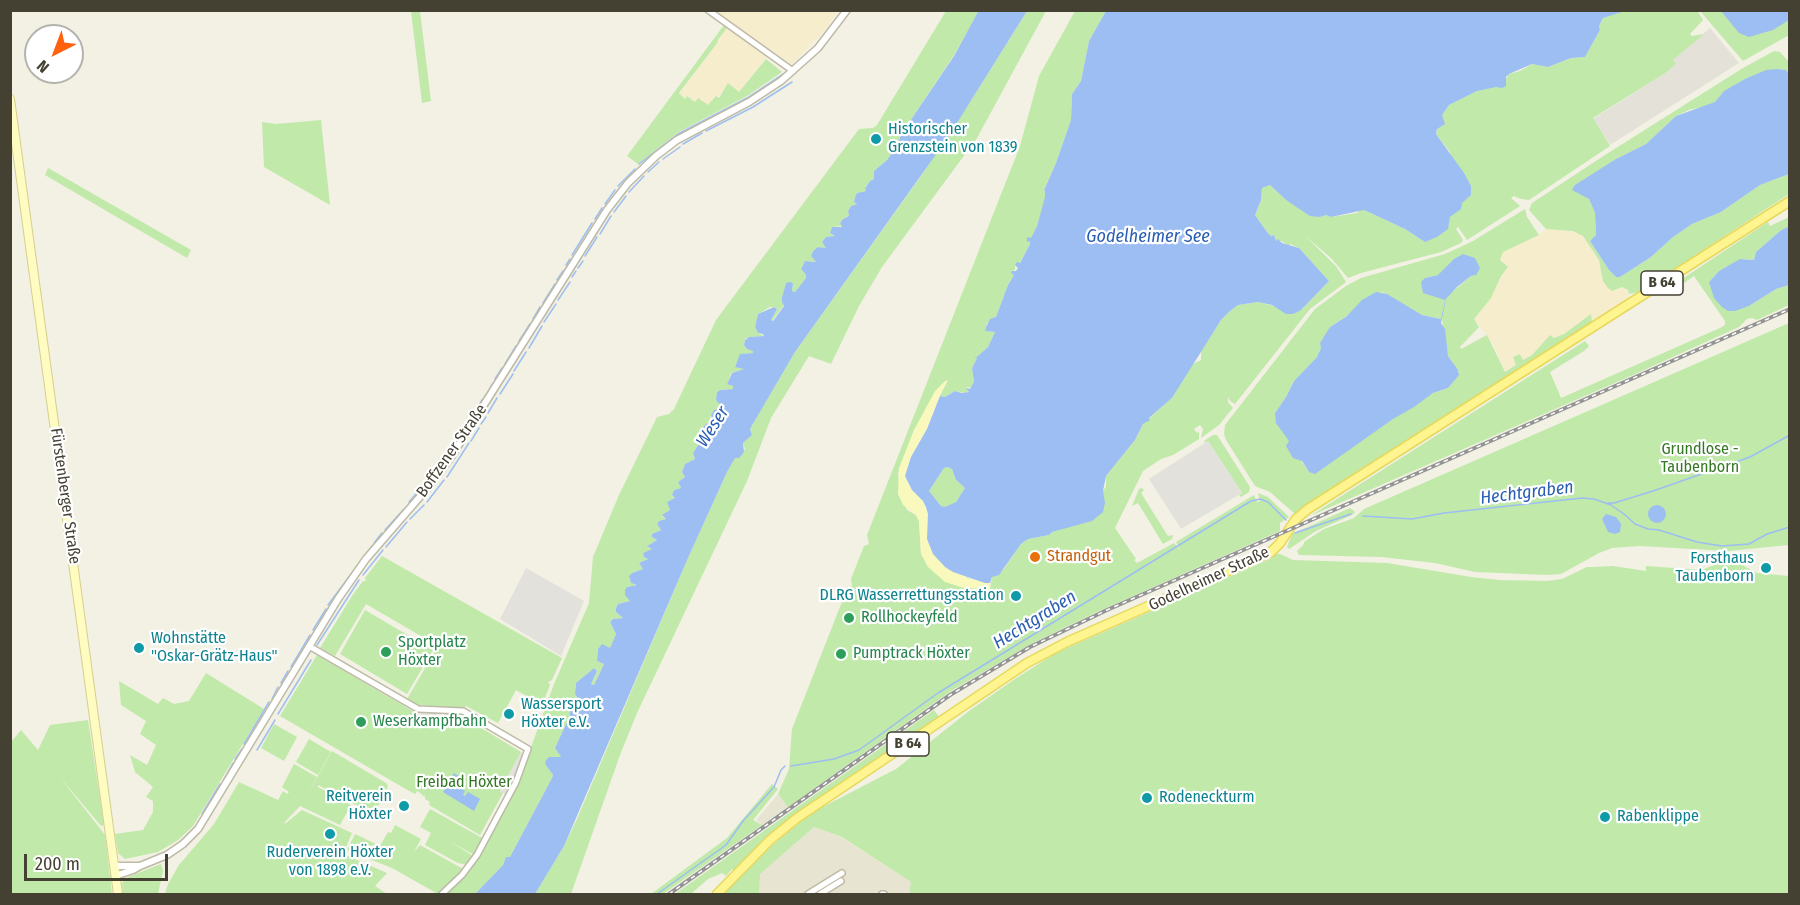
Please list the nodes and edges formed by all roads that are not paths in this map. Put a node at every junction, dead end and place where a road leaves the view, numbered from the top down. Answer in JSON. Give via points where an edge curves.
{"nodes":[{"id":1,"x":708,"y":10,"type":"edge"},
{"id":2,"x":847,"y":10,"type":"edge"},
{"id":3,"x":795,"y":70,"type":"junction"},
{"id":4,"x":11,"y":99,"type":"edge"},
{"id":5,"x":1790,"y":201,"type":"edge"},
{"id":6,"x":309,"y":646,"type":"junction"},
{"id":7,"x":114,"y":866,"type":"junction"},
{"id":8,"x":140,"y":866,"type":"junction"},
{"id":9,"x":842,"y":873,"type":"dead end"},
{"id":10,"x":116,"y":876,"type":"junction"},
{"id":11,"x":841,"y":881,"type":"dead end"},
{"id":12,"x":118,"y":894,"type":"edge"},
{"id":13,"x":442,"y":894,"type":"edge"},
{"id":14,"x":717,"y":894,"type":"edge"},
{"id":15,"x":808,"y":894,"type":"edge"},
{"id":16,"x":820,"y":894,"type":"edge"}],
"edges":[{"from":1,"to":3,"type":"street"},
{"from":2,"to":3,"type":"street","name":"Boffzener Straße"},
{"from":3,"to":6,"type":"street","name":"Boffzener Straße","via":[[768,90],[678,140],[640,170],[620,192],[451,457],[348,584]]},
{"from":4,"to":7,"type":"main road","name":"Fürstenberger Straße"},
{"from":5,"to":14,"type":"main road","name":"Godelheimer Straße","number":"B 64","via":[[1308,509],[1271,552],[1027,663],[797,818]]},
{"from":6,"to":8,"type":"street","name":"Boffzener Straße","via":[[198,829],[167,855]]},
{"from":6,"to":13,"type":"street","via":[[418,709],[463,711],[528,749],[516,783],[477,855]]},
{"from":7,"to":8,"type":"street","name":"Boffzener Straße"},
{"from":7,"to":10,"type":"main road","name":"Fürstenberger Straße"},
{"from":8,"to":10,"type":"street","name":"Boffzener Straße"},
{"from":9,"to":15,"type":"street"},
{"from":10,"to":12,"type":"main road","name":"Fürstenberger Straße"},
{"from":11,"to":16,"type":"street"}]}
